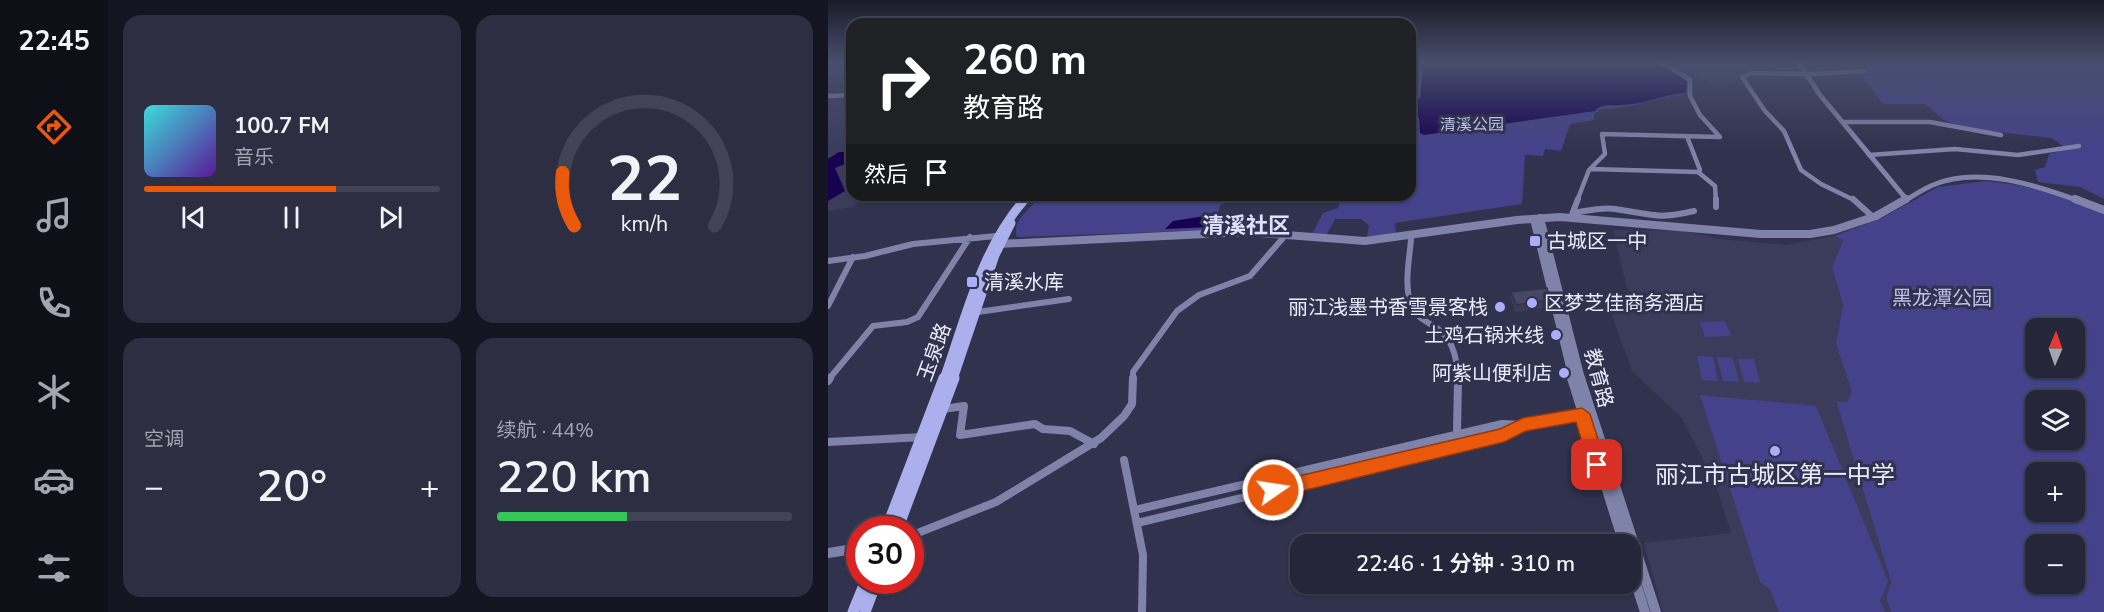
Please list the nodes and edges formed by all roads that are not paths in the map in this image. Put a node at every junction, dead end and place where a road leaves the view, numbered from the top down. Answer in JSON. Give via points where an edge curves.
{"nodes":[{"id":1,"x":1691,"y":92,"type":"edge"},
{"id":2,"x":1752,"y":92,"type":"edge"},
{"id":3,"x":1818,"y":92,"type":"edge"},
{"id":4,"x":846,"y":94,"type":"edge"},
{"id":5,"x":828,"y":96,"type":"edge"},
{"id":6,"x":1844,"y":122,"type":"junction"},
{"id":7,"x":2001,"y":135,"type":"dead end"},
{"id":8,"x":1688,"y":139,"type":"junction"},
{"id":9,"x":2079,"y":146,"type":"dead end"},
{"id":10,"x":1869,"y":155,"type":"junction"},
{"id":11,"x":1590,"y":169,"type":"junction"},
{"id":12,"x":1698,"y":172,"type":"junction"},
{"id":13,"x":1906,"y":200,"type":"junction"},
{"id":14,"x":1025,"y":201,"type":"edge"},
{"id":15,"x":1030,"y":201,"type":"edge"},
{"id":16,"x":1716,"y":207,"type":"dead end"},
{"id":17,"x":2104,"y":210,"type":"edge"},
{"id":18,"x":1694,"y":211,"type":"dead end"},
{"id":19,"x":1572,"y":215,"type":"junction"},
{"id":20,"x":1873,"y":217,"type":"junction"},
{"id":21,"x":1582,"y":218,"type":"junction"},
{"id":22,"x":1537,"y":220,"type":"junction"},
{"id":23,"x":1655,"y":220,"type":"junction"},
{"id":24,"x":970,"y":237,"type":"junction"},
{"id":25,"x":1283,"y":238,"type":"junction"},
{"id":26,"x":1411,"y":240,"type":"junction"},
{"id":27,"x":995,"y":244,"type":"junction"},
{"id":28,"x":853,"y":257,"type":"junction"},
{"id":29,"x":828,"y":261,"type":"edge"},
{"id":30,"x":1069,"y":300,"type":"dead end"},
{"id":31,"x":828,"y":306,"type":"edge"},
{"id":32,"x":978,"y":312,"type":"junction"},
{"id":33,"x":828,"y":380,"type":"edge"},
{"id":34,"x":943,"y":409,"type":"junction"},
{"id":35,"x":1582,"y":414,"type":"junction"},
{"id":36,"x":1523,"y":425,"type":"junction"},
{"id":37,"x":1457,"y":434,"type":"junction"},
{"id":38,"x":923,"y":437,"type":"junction"},
{"id":39,"x":828,"y":442,"type":"edge"},
{"id":40,"x":1094,"y":444,"type":"junction"},
{"id":41,"x":1124,"y":460,"type":"dead end"},
{"id":42,"x":1135,"y":510,"type":"junction"},
{"id":43,"x":892,"y":516,"type":"edge"},
{"id":44,"x":902,"y":516,"type":"edge"},
{"id":45,"x":1137,"y":522,"type":"junction"},
{"id":46,"x":924,"y":531,"type":"edge"},
{"id":47,"x":1621,"y":534,"type":"edge"},
{"id":48,"x":846,"y":550,"type":"edge"},
{"id":49,"x":828,"y":553,"type":"edge"},
{"id":50,"x":860,"y":594,"type":"edge"},
{"id":51,"x":872,"y":594,"type":"edge"},
{"id":52,"x":1639,"y":594,"type":"edge"},
{"id":53,"x":853,"y":612,"type":"edge"},
{"id":54,"x":865,"y":612,"type":"edge"},
{"id":55,"x":1142,"y":612,"type":"edge"},
{"id":56,"x":1645,"y":612,"type":"edge"},
{"id":57,"x":1656,"y":612,"type":"edge"}],
"edges":[{"from":1,"to":8,"type":"street","via":[[1697,111],[1720,137]]},
{"from":2,"to":20,"type":"street","via":[[1784,130],[1801,170],[1859,202]]},
{"from":3,"to":6,"type":"street"},
{"from":4,"to":5,"type":"street"},
{"from":6,"to":7,"type":"street","via":[[1930,122]]},
{"from":6,"to":10,"type":"street"},
{"from":8,"to":11,"type":"street","via":[[1602,135],[1606,152]]},
{"from":8,"to":12,"type":"street","via":[[1701,170]]},
{"from":9,"to":10,"type":"street","via":[[2018,154],[1949,150]]},
{"from":10,"to":13,"type":"street"},
{"from":11,"to":12,"type":"street"},
{"from":11,"to":19,"type":"street"},
{"from":12,"to":16,"type":"street","via":[[1715,186]]},
{"from":13,"to":17,"type":"street","via":[[1940,182],[1983,177],[2050,189]]},
{"from":13,"to":20,"type":"street"},
{"from":14,"to":27,"type":"main road","name":"玉泉路"},
{"from":15,"to":27,"type":"main road","name":"玉泉路"},
{"from":18,"to":23,"type":"street"},
{"from":19,"to":21,"type":"street"},
{"from":19,"to":22,"type":"street"},
{"from":19,"to":23,"type":"street","via":[[1613,208]]},
{"from":20,"to":23,"type":"street","via":[[1821,232],[1798,234],[1761,234]]},
{"from":21,"to":22,"type":"street"},
{"from":21,"to":23,"type":"street"},
{"from":22,"to":26,"type":"street"},
{"from":22,"to":27,"type":"street","via":[[1365,241],[1260,232]]},
{"from":22,"to":35,"type":"street","name":"教育路"},
{"from":22,"to":57,"type":"street","name":"教育路","via":[[1586,401]]},
{"from":24,"to":27,"type":"street"},
{"from":24,"to":28,"type":"street","via":[[915,243]]},
{"from":24,"to":33,"type":"street","via":[[918,317],[873,326]]},
{"from":25,"to":26,"type":"street","via":[[1348,246]]},
{"from":25,"to":27,"type":"street"},
{"from":25,"to":40,"type":"street","via":[[1250,276],[1199,295],[1177,310],[1133,372],[1132,404]]},
{"from":26,"to":37,"type":"street","via":[[1409,300],[1417,315],[1441,331],[1451,345],[1457,373]]},
{"from":27,"to":32,"type":"main road","name":"玉泉路"},
{"from":27,"to":38,"type":"main road","name":"玉泉路"},
{"from":28,"to":29,"type":"street"},
{"from":28,"to":31,"type":"street"},
{"from":30,"to":32,"type":"street"},
{"from":32,"to":34,"type":"main road","name":"玉泉路"},
{"from":34,"to":40,"type":"street","via":[[965,407],[960,435],[1035,424],[1043,429],[1068,430]]},
{"from":34,"to":44,"type":"main road","name":"玉泉路"},
{"from":35,"to":36,"type":"street"},
{"from":35,"to":47,"type":"street","name":"教育路"},
{"from":36,"to":37,"type":"street","via":[[1502,424]]},
{"from":36,"to":45,"type":"street","via":[[1504,435]]},
{"from":37,"to":42,"type":"street"},
{"from":38,"to":39,"type":"street"},
{"from":38,"to":43,"type":"main road","name":"玉泉路"},
{"from":40,"to":46,"type":"street","via":[[996,502]]},
{"from":41,"to":42,"type":"street"},
{"from":42,"to":45,"type":"street"},
{"from":45,"to":55,"type":"street","via":[[1145,580]]},
{"from":48,"to":49,"type":"street"},
{"from":50,"to":53,"type":"main road"},
{"from":51,"to":54,"type":"main road"},
{"from":52,"to":56,"type":"street"}]}
